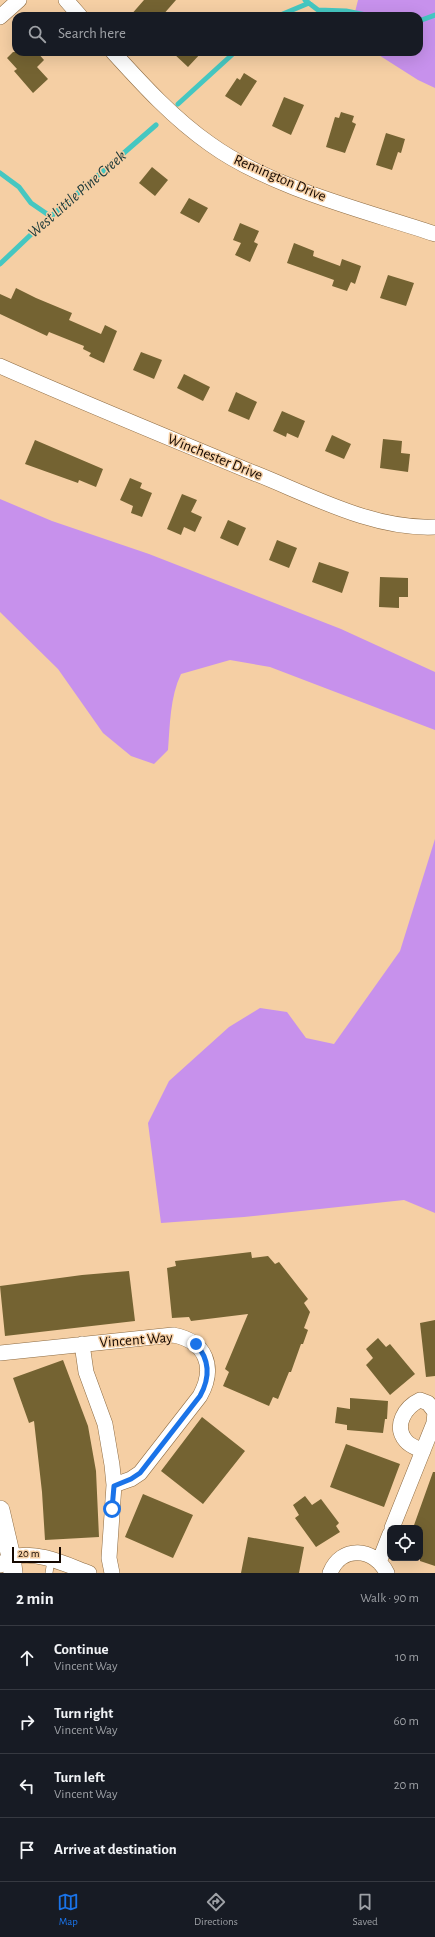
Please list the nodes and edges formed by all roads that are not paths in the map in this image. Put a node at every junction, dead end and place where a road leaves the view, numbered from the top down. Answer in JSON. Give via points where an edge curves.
{"nodes":[{"id":1,"x":19,"y":0,"type":"edge"},
{"id":2,"x":66,"y":0,"type":"edge"},
{"id":3,"x":76,"y":12,"type":"edge"},
{"id":4,"x":0,"y":17,"type":"edge"},
{"id":5,"x":117,"y":56,"type":"edge"},
{"id":6,"x":435,"y":234,"type":"edge"},
{"id":7,"x":0,"y":366,"type":"edge"},
{"id":8,"x":435,"y":527,"type":"edge"},
{"id":9,"x":82,"y":1344,"type":"junction"},
{"id":10,"x":0,"y":1353,"type":"edge"},
{"id":11,"x":435,"y":1416,"type":"edge"},
{"id":12,"x":423,"y":1451,"type":"junction"},
{"id":13,"x":114,"y":1486,"type":"junction"},
{"id":14,"x":0,"y":1510,"type":"edge"},
{"id":15,"x":393,"y":1525,"type":"edge"},
{"id":16,"x":387,"y":1548,"type":"edge"},
{"id":17,"x":8,"y":1565,"type":"edge"},
{"id":18,"x":50,"y":1566,"type":"edge"},
{"id":19,"x":383,"y":1567,"type":"edge"},
{"id":20,"x":89,"y":1573,"type":"edge"},
{"id":21,"x":112,"y":1573,"type":"edge"},
{"id":22,"x":330,"y":1573,"type":"edge"}],
"edges":[{"from":1,"to":4,"type":"street"},
{"from":2,"to":3,"type":"street"},
{"from":5,"to":6,"type":"street","name":"Remington Drive","via":[[175,118],[229,157],[268,177]]},
{"from":7,"to":8,"type":"street","name":"Winchester Drive","via":[[359,516],[411,527]]},
{"from":9,"to":10,"type":"street","name":"Vincent Way"},
{"from":9,"to":13,"type":"street","name":"Vincent Way","via":[[86,1372],[105,1424]]},
{"from":9,"to":13,"type":"street","name":"Vincent Way","via":[[173,1335],[185,1337],[196,1344],[203,1352],[207,1364],[205,1386],[200,1396],[146,1466],[131,1479]]},
{"from":11,"to":12,"type":"street"},
{"from":11,"to":12,"type":"street","via":[[428,1403],[420,1400],[410,1405],[403,1413],[402,1433],[405,1440]]},
{"from":12,"to":15,"type":"street"},
{"from":13,"to":21,"type":"street","name":"Vincent Way","via":[[109,1558]]},
{"from":14,"to":17,"type":"street"},
{"from":16,"to":19,"type":"street"},
{"from":17,"to":18,"type":"street","via":[[23,1555]]},
{"from":18,"to":20,"type":"street"},
{"from":19,"to":22,"type":"street","via":[[367,1554],[357,1552],[339,1559]]}]}
